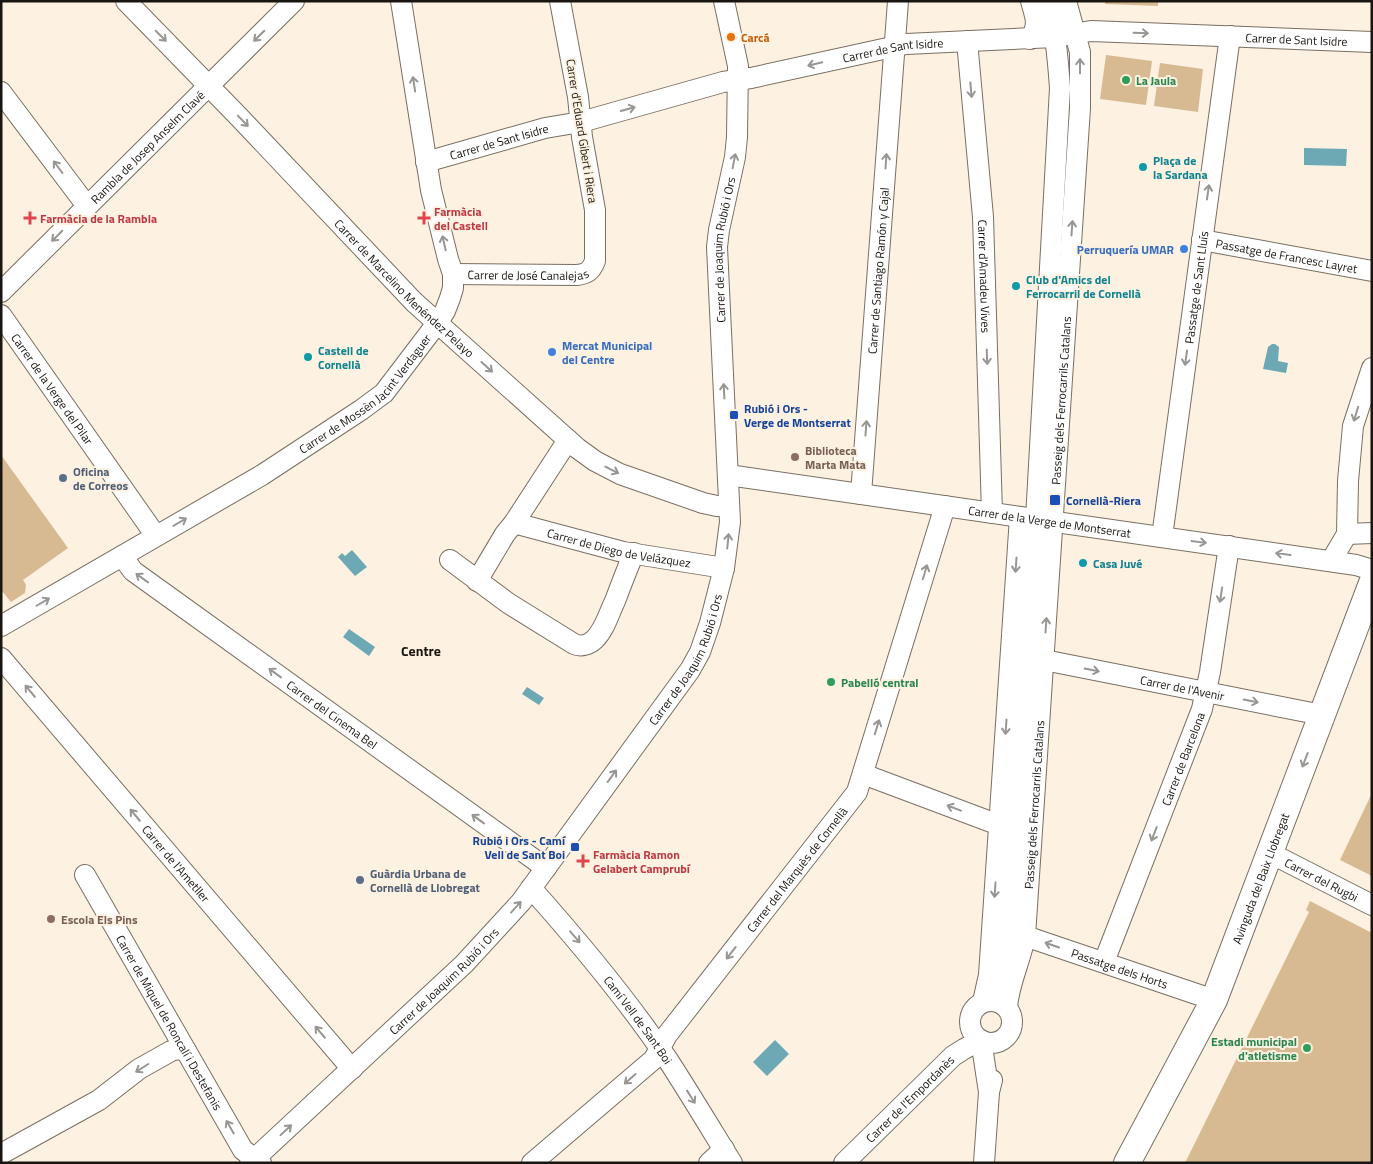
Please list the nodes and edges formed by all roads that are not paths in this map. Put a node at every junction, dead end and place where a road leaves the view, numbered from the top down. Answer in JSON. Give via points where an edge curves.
{"nodes":[{"id":1,"x":126,"y":1,"type":"edge"},
{"id":2,"x":294,"y":1,"type":"edge"},
{"id":3,"x":401,"y":1,"type":"edge"},
{"id":4,"x":560,"y":1,"type":"edge"},
{"id":5,"x":724,"y":1,"type":"edge"},
{"id":6,"x":898,"y":1,"type":"edge"},
{"id":7,"x":1031,"y":1,"type":"edge"},
{"id":8,"x":1049,"y":1,"type":"edge"},
{"id":9,"x":1066,"y":1,"type":"edge"},
{"id":10,"x":1075,"y":34,"type":"junction"},
{"id":11,"x":1230,"y":36,"type":"junction"},
{"id":12,"x":1056,"y":37,"type":"junction"},
{"id":13,"x":1030,"y":39,"type":"junction"},
{"id":14,"x":967,"y":41,"type":"junction"},
{"id":15,"x":1372,"y":42,"type":"edge"},
{"id":16,"x":894,"y":47,"type":"junction"},
{"id":17,"x":738,"y":80,"type":"junction"},
{"id":18,"x":209,"y":85,"type":"junction"},
{"id":19,"x":1,"y":92,"type":"edge"},
{"id":20,"x":581,"y":122,"type":"junction"},
{"id":21,"x":426,"y":162,"type":"junction"},
{"id":22,"x":88,"y":206,"type":"junction"},
{"id":23,"x":1202,"y":240,"type":"junction"},
{"id":24,"x":595,"y":261,"type":"joint"},
{"id":25,"x":1372,"y":271,"type":"edge"},
{"id":26,"x":453,"y":274,"type":"junction"},
{"id":27,"x":1,"y":292,"type":"edge"},
{"id":28,"x":1,"y":315,"type":"edge"},
{"id":29,"x":438,"y":322,"type":"junction"},
{"id":30,"x":1372,"y":368,"type":"edge"},
{"id":31,"x":568,"y":440,"type":"junction"},
{"id":32,"x":728,"y":475,"type":"junction"},
{"id":33,"x":861,"y":494,"type":"junction"},
{"id":34,"x":729,"y":506,"type":"junction"},
{"id":35,"x":945,"y":506,"type":"junction"},
{"id":36,"x":992,"y":513,"type":"junction"},
{"id":37,"x":1036,"y":519,"type":"junction"},
{"id":38,"x":514,"y":523,"type":"junction"},
{"id":39,"x":1372,"y":533,"type":"edge"},
{"id":40,"x":1347,"y":534,"type":"junction"},
{"id":41,"x":156,"y":536,"type":"junction"},
{"id":42,"x":1162,"y":537,"type":"junction"},
{"id":43,"x":1229,"y":546,"type":"junction"},
{"id":44,"x":634,"y":553,"type":"junction"},
{"id":45,"x":122,"y":556,"type":"junction"},
{"id":46,"x":450,"y":560,"type":"dead end"},
{"id":47,"x":1331,"y":561,"type":"junction"},
{"id":48,"x":724,"y":568,"type":"junction"},
{"id":49,"x":1372,"y":570,"type":"edge"},
{"id":50,"x":477,"y":580,"type":"junction"},
{"id":51,"x":1372,"y":583,"type":"edge"},
{"id":52,"x":1,"y":626,"type":"edge"},
{"id":53,"x":1,"y":658,"type":"edge"},
{"id":54,"x":1044,"y":660,"type":"junction"},
{"id":55,"x":1205,"y":692,"type":"junction"},
{"id":56,"x":1322,"y":714,"type":"junction"},
{"id":57,"x":863,"y":774,"type":"junction"},
{"id":58,"x":999,"y":825,"type":"junction"},
{"id":59,"x":1270,"y":853,"type":"junction"},
{"id":60,"x":546,"y":868,"type":"junction"},
{"id":61,"x":85,"y":875,"type":"dead end"},
{"id":62,"x":531,"y":888,"type":"junction"},
{"id":63,"x":1372,"y":905,"type":"edge"},
{"id":64,"x":1025,"y":936,"type":"junction"},
{"id":65,"x":1104,"y":962,"type":"junction"},
{"id":66,"x":1214,"y":1000,"type":"junction"},
{"id":67,"x":995,"y":1001,"type":"junction"},
{"id":68,"x":1004,"y":1038,"type":"junction"},
{"id":69,"x":981,"y":1040,"type":"junction"},
{"id":70,"x":659,"y":1048,"type":"junction"},
{"id":71,"x":186,"y":1051,"type":"junction"},
{"id":72,"x":352,"y":1069,"type":"junction"},
{"id":73,"x":989,"y":1092,"type":"junction"},
{"id":74,"x":1,"y":1154,"type":"edge"},
{"id":75,"x":722,"y":1158,"type":"edge"},
{"id":76,"x":255,"y":1161,"type":"edge"},
{"id":77,"x":532,"y":1163,"type":"edge"},
{"id":78,"x":844,"y":1163,"type":"edge"},
{"id":79,"x":984,"y":1163,"type":"edge"},
{"id":80,"x":1127,"y":1163,"type":"edge"}],
"edges":[{"from":1,"to":18,"type":"street","name":"Carrer de Marcelino Menéndez Pelayo","one_way":true},
{"from":2,"to":18,"type":"street","name":"Rambla de Josep Anselm Clavé","one_way":true},
{"from":21,"to":3,"type":"street","name":"Carrer de Mossèn Jacint Verdaguer","one_way":true},
{"from":4,"to":20,"type":"street","name":"Carrer d'Eduard Gibert i Riera"},
{"from":5,"to":17,"type":"street","name":"Carrer de Joaquim Rubió i Ors"},
{"from":6,"to":16,"type":"street","name":"Carrer de Santiago Ramón y Cajal"},
{"from":7,"to":13,"type":"street","via":[[1036,27]]},
{"from":8,"to":12,"type":"street","name":"Passeig dels Ferrocarrils Catalans"},
{"from":9,"to":10,"type":"street","name":"Passeig dels Ferrocarrils Catalans"},
{"from":10,"to":11,"type":"street","name":"Carrer de Sant Isidre","one_way":true,"via":[[1091,31]]},
{"from":10,"to":12,"type":"street","name":"Carrer de Sant Isidre"},
{"from":37,"to":10,"type":"street","name":"Passeig dels Ferrocarrils Catalans","one_way":true,"via":[[1080,108],[1080,52]]},
{"from":11,"to":15,"type":"street","name":"Carrer de Sant Isidre"},
{"from":23,"to":11,"type":"street","name":"Passatge de Sant Lluís","one_way":true},
{"from":12,"to":13,"type":"street","name":"Carrer de Sant Isidre"},
{"from":12,"to":37,"type":"street","name":"Passeig dels Ferrocarrils Catalans","via":[[1060,88]]},
{"from":13,"to":14,"type":"street","name":"Carrer de Sant Isidre"},
{"from":14,"to":16,"type":"street","name":"Carrer de Sant Isidre"},
{"from":14,"to":36,"type":"street","name":"Carrer d'Amadeu Vives","one_way":true,"via":[[983,217]]},
{"from":16,"to":17,"type":"street","name":"Carrer de Sant Isidre","one_way":true},
{"from":33,"to":16,"type":"street","name":"Carrer de Santiago Ramón y Cajal","one_way":true},
{"from":20,"to":17,"type":"street","name":"Carrer de Sant Isidre","one_way":true},
{"from":32,"to":17,"type":"street","name":"Carrer de Joaquim Rubió i Ors","one_way":true,"via":[[717,247],[738,137]]},
{"from":18,"to":22,"type":"street","name":"Rambla de Josep Anselm Clavé"},
{"from":18,"to":29,"type":"street","name":"Carrer de Marcelino Menéndez Pelayo","one_way":true,"via":[[414,302]]},
{"from":22,"to":19,"type":"street","one_way":true},
{"from":20,"to":21,"type":"street","name":"Carrer de Sant Isidre","via":[[545,128]]},
{"from":20,"to":24,"type":"street","name":"Carrer d'Eduard Gibert i Riera","via":[[594,210]]},
{"from":26,"to":21,"type":"street","name":"Carrer de Mossèn Jacint Verdaguer","one_way":true},
{"from":22,"to":27,"type":"street","name":"Rambla de Josep Anselm Clavé","one_way":true},
{"from":23,"to":25,"type":"street","name":"Passatge de Francesc Layret"},
{"from":23,"to":42,"type":"street","name":"Passatge de Sant Lluís","one_way":true},
{"from":24,"to":26,"type":"street","name":"Carrer de José Canalejas","via":[[584,275],[577,276]]},
{"from":26,"to":29,"type":"street","name":"Carrer de Mossèn Jacint Verdaguer","via":[[450,298]]},
{"from":28,"to":41,"type":"street","name":"Carrer de la Verge del Pilar"},
{"from":29,"to":31,"type":"street","name":"Carrer de Marcelino Menéndez Pelayo","one_way":true},
{"from":41,"to":29,"type":"street","name":"Carrer de Mossèn Jacint Verdaguer","one_way":true,"via":[[262,475],[384,393]]},
{"from":30,"to":40,"type":"street","one_way":true,"via":[[1353,426]]},
{"from":31,"to":34,"type":"street","name":"Carrer de Marcelino Menéndez Pelayo","one_way":true,"via":[[595,461],[620,474],[703,503]]},
{"from":31,"to":38,"type":"street"},
{"from":32,"to":33,"type":"street","name":"Carrer de la Verge de Montserrat"},
{"from":32,"to":34,"type":"street","name":"Carrer de Joaquim Rubió i Ors"},
{"from":33,"to":35,"type":"street","name":"Carrer de la Verge de Montserrat"},
{"from":48,"to":34,"type":"street","name":"Carrer de Joaquim Rubió i Ors","one_way":true},
{"from":35,"to":36,"type":"street","name":"Carrer de la Verge de Montserrat"},
{"from":57,"to":35,"type":"street","name":"Carrer del Marquès de Cornellà","one_way":true},
{"from":36,"to":37,"type":"street","name":"Carrer de la Verge de Montserrat"},
{"from":37,"to":42,"type":"street","name":"Carrer de la Verge de Montserrat"},
{"from":54,"to":37,"type":"street","name":"Passeig dels Ferrocarrils Catalans","one_way":true},
{"from":37,"to":58,"type":"street","name":"Passeig dels Ferrocarrils Catalans","one_way":true},
{"from":37,"to":67,"type":"street","name":"Passeig dels Ferrocarrils Catalans","via":[[1009,937]]},
{"from":38,"to":44,"type":"street","name":"Carrer de Diego de Velázquez"},
{"from":38,"to":50,"type":"street"},
{"from":39,"to":40,"type":"street"},
{"from":40,"to":47,"type":"street"},
{"from":41,"to":45,"type":"street","name":"Carrer de Mossèn Jacint Verdaguer"},
{"from":42,"to":43,"type":"street","name":"Carrer de la Verge de Montserrat","one_way":true},
{"from":47,"to":43,"type":"street","name":"Carrer de la Verge de Montserrat","one_way":true},
{"from":43,"to":55,"type":"street","name":"Carrer de Barcelona","one_way":true},
{"from":44,"to":48,"type":"street","name":"Carrer de Diego de Velázquez"},
{"from":44,"to":50,"type":"street","via":[[600,632],[584,645],[569,641]]},
{"from":52,"to":45,"type":"street","name":"Carrer de Mossèn Jacint Verdaguer","one_way":true},
{"from":60,"to":45,"type":"street","name":"Carrer del Cinema Bel","one_way":true,"via":[[133,572]]},
{"from":46,"to":50,"type":"street"},
{"from":47,"to":49,"type":"street","name":"Carrer de la Verge de Montserrat"},
{"from":60,"to":48,"type":"street","name":"Carrer de Joaquim Rubió i Ors","one_way":true,"via":[[690,670],[710,624]]},
{"from":51,"to":56,"type":"main road","name":"Avinguda del Baix Llobregat"},
{"from":72,"to":53,"type":"street","name":"Carrer de l'Ametller","one_way":true},
{"from":54,"to":55,"type":"street","name":"Carrer de l'Avenir","one_way":true},
{"from":54,"to":64,"type":"street","name":"Passeig dels Ferrocarrils Catalans"},
{"from":55,"to":56,"type":"street","name":"Carrer de l'Avenir","one_way":true},
{"from":55,"to":65,"type":"street","name":"Carrer de Barcelona","one_way":true,"via":[[1202,709]]},
{"from":56,"to":59,"type":"main road","name":"Avinguda del Baix Llobregat","one_way":true},
{"from":58,"to":57,"type":"street","one_way":true},
{"from":57,"to":70,"type":"street","name":"Carrer del Marquès de Cornellà","one_way":true,"via":[[857,792]]},
{"from":58,"to":67,"type":"street","name":"Passeig dels Ferrocarrils Catalans","one_way":true,"via":[[989,975]]},
{"from":59,"to":63,"type":"street","name":"Carrer del Rugbi"},
{"from":59,"to":66,"type":"main road","name":"Avinguda del Baix Llobregat"},
{"from":60,"to":62,"type":"street","name":"Carrer de Joaquim Rubió i Ors"},
{"from":61,"to":71,"type":"street","name":"Carrer de Miquel de Roncalí i Destefanis"},
{"from":62,"to":70,"type":"street","name":"Camí Vell de Sant Boi","one_way":true,"via":[[607,976]]},
{"from":72,"to":62,"type":"street","name":"Carrer de Joaquim Rubió i Ors","one_way":true,"via":[[464,964]]},
{"from":65,"to":64,"type":"street","name":"Passatge dels Horts","one_way":true},
{"from":64,"to":67,"type":"street","name":"Passeig dels Ferrocarrils Catalans","via":[[1008,993]]},
{"from":65,"to":66,"type":"street","name":"Passatge dels Horts"},
{"from":66,"to":80,"type":"main road","name":"Avinguda del Baix Llobregat"},
{"from":67,"to":68,"type":"street","via":[[1010,1012],[1012,1024]]},
{"from":67,"to":69,"type":"street","via":[[977,1006],[973,1012],[971,1025]]},
{"from":68,"to":69,"type":"street","via":[[991,1042]]},
{"from":68,"to":73,"type":"street"},
{"from":69,"to":73,"type":"street"},
{"from":69,"to":78,"type":"street","name":"Carrer de l'Empordanès","via":[[953,1056]]},
{"from":70,"to":75,"type":"street","name":"Camí Vell de Sant Boi","one_way":true},
{"from":70,"to":77,"type":"street","name":"Carrer del Marquès de Cornellà","one_way":true,"via":[[654,1059]]},
{"from":71,"to":74,"type":"street","one_way":true,"via":[[171,1051],[139,1069],[98,1100]]},
{"from":76,"to":71,"type":"street","name":"Carrer de Miquel de Roncalí i Destefanis","one_way":true,"via":[[243,1150]]},
{"from":76,"to":72,"type":"street","name":"Carrer de Joaquim Rubió i Ors","one_way":true},
{"from":73,"to":79,"type":"street"}]}
